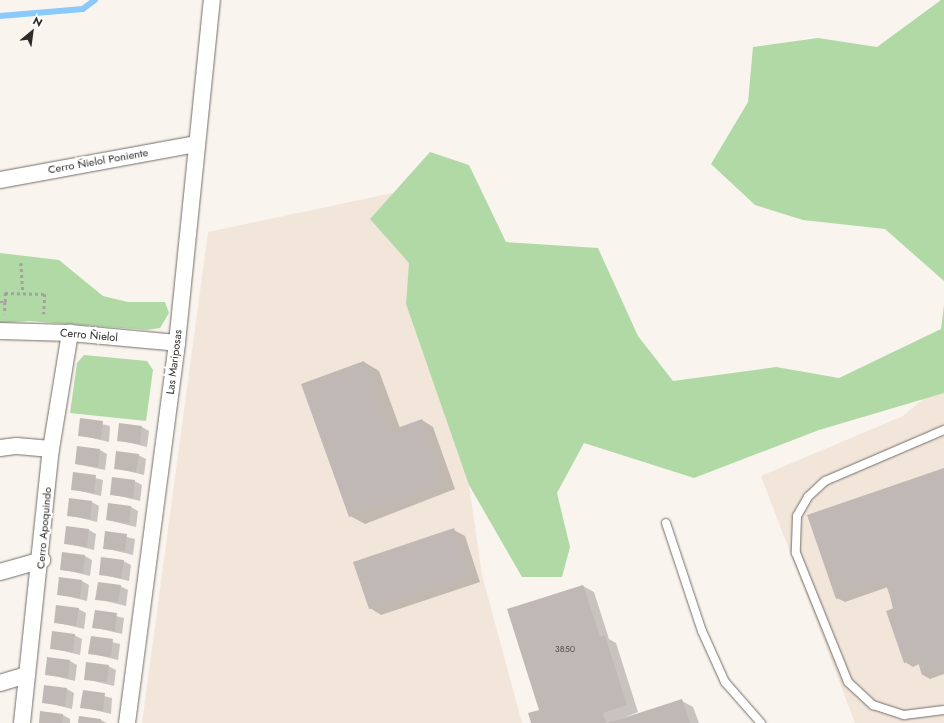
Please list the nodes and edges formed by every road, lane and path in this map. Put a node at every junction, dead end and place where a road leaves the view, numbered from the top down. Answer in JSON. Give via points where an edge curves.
{"nodes":[{"id":1,"x":212,"y":0,"type":"edge"},
{"id":2,"x":196,"y":144,"type":"junction"},
{"id":3,"x":0,"y":180,"type":"edge"},
{"id":4,"x":21,"y":263,"type":"dead end"},
{"id":5,"x":23,"y":293,"type":"junction"},
{"id":6,"x":0,"y":302,"type":"edge"},
{"id":7,"x":5,"y":302,"type":"junction"},
{"id":8,"x":5,"y":314,"type":"dead end"},
{"id":9,"x":44,"y":314,"type":"dead end"},
{"id":10,"x":0,"y":331,"type":"edge"},
{"id":11,"x":70,"y":333,"type":"junction"},
{"id":12,"x":177,"y":343,"type":"junction"},
{"id":13,"x":944,"y":430,"type":"edge"},
{"id":14,"x":0,"y":448,"type":"edge"},
{"id":15,"x":50,"y":449,"type":"junction"},
{"id":16,"x":666,"y":523,"type":"dead end"},
{"id":17,"x":42,"y":560,"type":"junction"},
{"id":18,"x":0,"y":572,"type":"edge"},
{"id":19,"x":27,"y":675,"type":"junction"},
{"id":20,"x":0,"y":683,"type":"edge"},
{"id":21,"x":944,"y":710,"type":"edge"},
{"id":22,"x":22,"y":723,"type":"edge"},
{"id":23,"x":127,"y":723,"type":"edge"},
{"id":24,"x":761,"y":723,"type":"edge"}],
"edges":[{"from":1,"to":2,"type":"street","name":"Las Mariposas"},
{"from":2,"to":3,"type":"street","name":"Cerro Ñielol Poniente"},
{"from":2,"to":12,"type":"street","name":"Las Mariposas"},
{"from":4,"to":5,"type":"path"},
{"from":5,"to":7,"type":"path","via":[[5,293]]},
{"from":5,"to":9,"type":"path","via":[[44,294]]},
{"from":6,"to":7,"type":"path"},
{"from":7,"to":8,"type":"path"},
{"from":10,"to":11,"type":"street","name":"Cerro Ñielol"},
{"from":11,"to":12,"type":"street","name":"Cerro Ñielol"},
{"from":11,"to":15,"type":"street","name":"Cerro Apoquindo"},
{"from":12,"to":23,"type":"street","name":"Las Mariposas"},
{"from":13,"to":21,"type":"lane","via":[[825,481],[798,516],[796,554],[848,682],[873,704],[904,715]]},
{"from":14,"to":15,"type":"street","via":[[17,446]]},
{"from":15,"to":17,"type":"street","name":"Cerro Apoquindo"},
{"from":16,"to":24,"type":"lane","via":[[702,631],[725,682]]},
{"from":17,"to":18,"type":"street"},
{"from":17,"to":19,"type":"street","name":"Cerro Apoquindo"},
{"from":19,"to":20,"type":"street"},
{"from":19,"to":22,"type":"street","name":"Cerro Apoquindo"}]}
